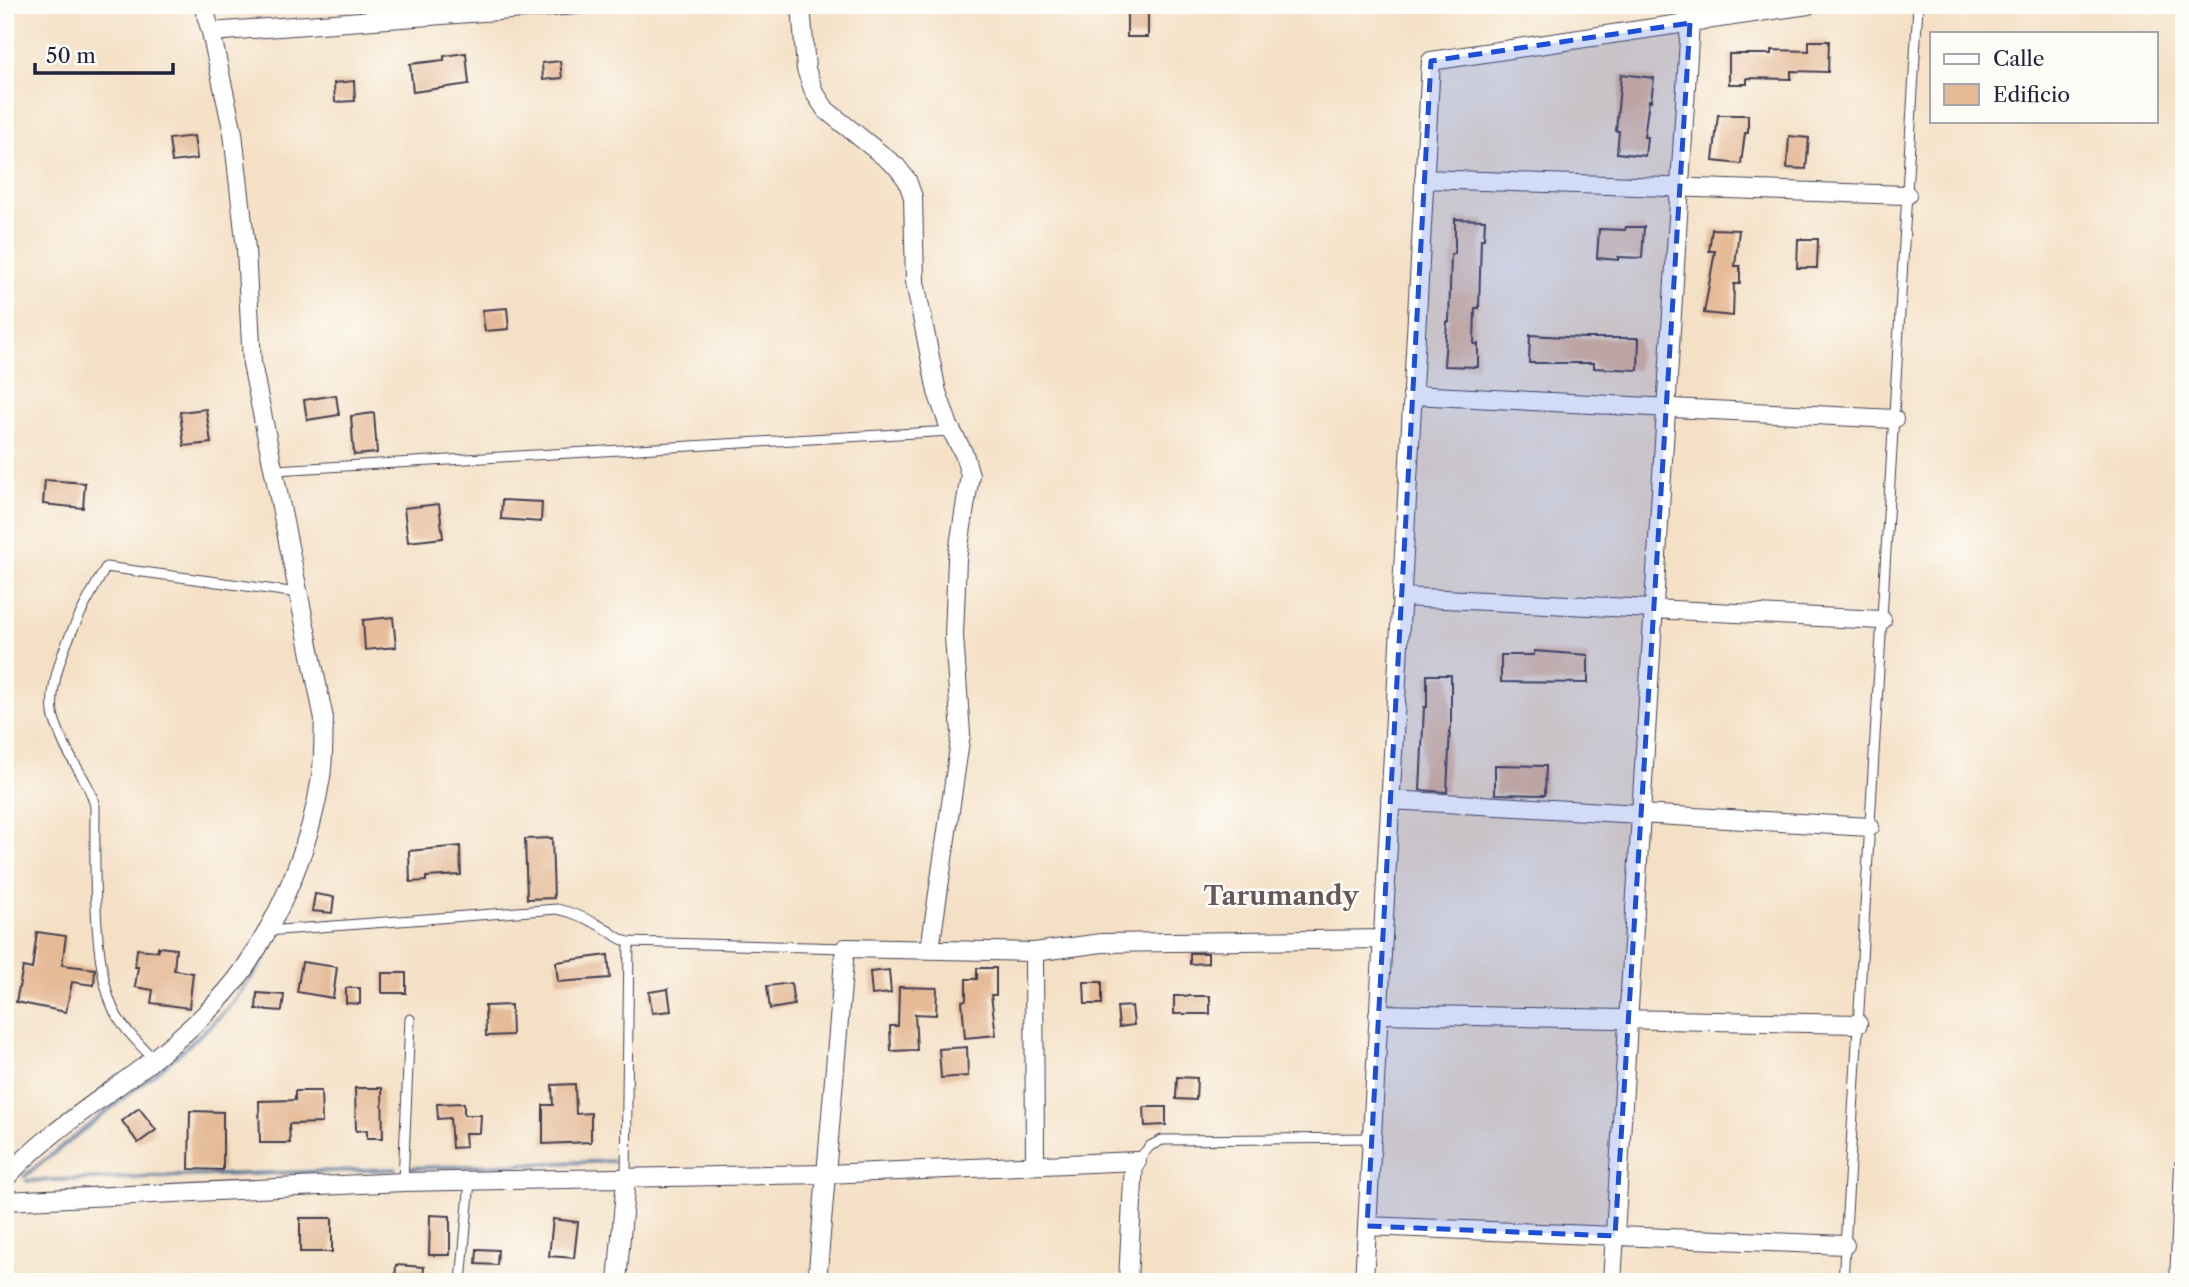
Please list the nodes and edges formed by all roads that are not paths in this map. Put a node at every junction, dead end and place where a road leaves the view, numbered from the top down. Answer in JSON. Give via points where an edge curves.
{"nodes":[{"id":1,"x":203,"y":5,"type":"edge"},
{"id":2,"x":577,"y":5,"type":"edge"},
{"id":3,"x":801,"y":5,"type":"edge"},
{"id":4,"x":1808,"y":5,"type":"edge"},
{"id":5,"x":1918,"y":5,"type":"edge"},
{"id":6,"x":379,"y":12,"type":"edge"},
{"id":7,"x":1690,"y":23,"type":"junction"},
{"id":8,"x":211,"y":32,"type":"junction"},
{"id":9,"x":1424,"y":179,"type":"junction"},
{"id":10,"x":1679,"y":188,"type":"junction"},
{"id":11,"x":1907,"y":195,"type":"junction"},
{"id":12,"x":1412,"y":395,"type":"junction"},
{"id":13,"x":1666,"y":407,"type":"junction"},
{"id":14,"x":1894,"y":419,"type":"junction"},
{"id":15,"x":952,"y":430,"type":"junction"},
{"id":16,"x":275,"y":470,"type":"junction"},
{"id":17,"x":299,"y":593,"type":"junction"},
{"id":18,"x":1401,"y":597,"type":"junction"},
{"id":19,"x":1653,"y":609,"type":"junction"},
{"id":20,"x":1882,"y":621,"type":"junction"},
{"id":21,"x":1390,"y":800,"type":"junction"},
{"id":22,"x":1641,"y":814,"type":"junction"},
{"id":23,"x":1870,"y":827,"type":"junction"},
{"id":24,"x":267,"y":931,"type":"junction"},
{"id":25,"x":1382,"y":939,"type":"junction"},
{"id":26,"x":629,"y":942,"type":"junction"},
{"id":27,"x":845,"y":948,"type":"junction"},
{"id":28,"x":930,"y":949,"type":"junction"},
{"id":29,"x":1034,"y":952,"type":"junction"},
{"id":30,"x":1378,"y":1014,"type":"junction"},
{"id":31,"x":410,"y":1019,"type":"dead end"},
{"id":32,"x":1628,"y":1020,"type":"junction"},
{"id":33,"x":1858,"y":1024,"type":"junction"},
{"id":34,"x":153,"y":1059,"type":"junction"},
{"id":35,"x":1371,"y":1138,"type":"junction"},
{"id":36,"x":1136,"y":1161,"type":"junction"},
{"id":37,"x":2184,"y":1165,"type":"edge"},
{"id":38,"x":1035,"y":1166,"type":"junction"},
{"id":39,"x":825,"y":1174,"type":"junction"},
{"id":40,"x":5,"y":1179,"type":"edge"},
{"id":41,"x":625,"y":1179,"type":"junction"},
{"id":42,"x":470,"y":1181,"type":"junction"},
{"id":43,"x":403,"y":1182,"type":"junction"},
{"id":44,"x":5,"y":1201,"type":"edge"},
{"id":45,"x":1367,"y":1226,"type":"junction"},
{"id":46,"x":1615,"y":1236,"type":"junction"},
{"id":47,"x":1845,"y":1245,"type":"junction"},
{"id":48,"x":461,"y":1282,"type":"edge"},
{"id":49,"x":617,"y":1282,"type":"edge"},
{"id":50,"x":817,"y":1282,"type":"edge"},
{"id":51,"x":1128,"y":1282,"type":"edge"},
{"id":52,"x":1364,"y":1282,"type":"edge"},
{"id":53,"x":1612,"y":1282,"type":"edge"},
{"id":54,"x":1843,"y":1282,"type":"edge"},
{"id":55,"x":2179,"y":1282,"type":"edge"}],
"edges":[{"from":1,"to":8,"type":"street"},
{"from":2,"to":6,"type":"street"},
{"from":3,"to":15,"type":"street","via":[[806,69],[814,92],[826,110],[907,180],[913,197],[915,282],[937,392]]},
{"from":4,"to":7,"type":"street"},
{"from":5,"to":11,"type":"lane"},
{"from":6,"to":8,"type":"street"},
{"from":7,"to":9,"type":"street","via":[[1431,61]]},
{"from":7,"to":10,"type":"street"},
{"from":8,"to":16,"type":"street","via":[[234,146],[252,364]]},
{"from":9,"to":10,"type":"street"},
{"from":9,"to":12,"type":"street"},
{"from":10,"to":11,"type":"street"},
{"from":10,"to":13,"type":"street"},
{"from":11,"to":14,"type":"lane"},
{"from":12,"to":13,"type":"street"},
{"from":12,"to":18,"type":"street"},
{"from":13,"to":14,"type":"street"},
{"from":13,"to":19,"type":"street"},
{"from":14,"to":20,"type":"lane"},
{"from":15,"to":16,"type":"lane"},
{"from":15,"to":28,"type":"street","via":[[970,475],[957,559],[954,636],[961,734]]},
{"from":16,"to":17,"type":"street"},
{"from":17,"to":24,"type":"street","via":[[324,719],[321,777],[307,836]]},
{"from":17,"to":34,"type":"lane","via":[[106,567],[63,652],[53,714],[95,806],[98,918],[107,995],[118,1019]]},
{"from":18,"to":19,"type":"street"},
{"from":18,"to":21,"type":"street"},
{"from":19,"to":20,"type":"street"},
{"from":19,"to":22,"type":"street"},
{"from":20,"to":23,"type":"lane"},
{"from":21,"to":22,"type":"street"},
{"from":21,"to":25,"type":"street"},
{"from":22,"to":23,"type":"street"},
{"from":22,"to":32,"type":"street"},
{"from":23,"to":33,"type":"lane"},
{"from":24,"to":26,"type":"lane","via":[[556,909]]},
{"from":24,"to":34,"type":"street","via":[[213,1006]]},
{"from":25,"to":29,"type":"street","via":[[1102,943]]},
{"from":25,"to":30,"type":"street"},
{"from":26,"to":27,"type":"lane"},
{"from":26,"to":41,"type":"lane"},
{"from":27,"to":28,"type":"street"},
{"from":27,"to":39,"type":"street"},
{"from":28,"to":29,"type":"street"},
{"from":29,"to":38,"type":"street"},
{"from":30,"to":32,"type":"street"},
{"from":30,"to":35,"type":"street"},
{"from":31,"to":43,"type":"lane"},
{"from":32,"to":33,"type":"street"},
{"from":32,"to":46,"type":"street"},
{"from":33,"to":47,"type":"lane"},
{"from":34,"to":40,"type":"street"},
{"from":35,"to":36,"type":"lane","via":[[1162,1140]]},
{"from":35,"to":45,"type":"street"},
{"from":36,"to":38,"type":"street"},
{"from":36,"to":51,"type":"street"},
{"from":37,"to":55,"type":"street"},
{"from":38,"to":39,"type":"street"},
{"from":39,"to":41,"type":"street"},
{"from":39,"to":50,"type":"street"},
{"from":41,"to":42,"type":"street"},
{"from":41,"to":49,"type":"street"},
{"from":42,"to":43,"type":"street"},
{"from":42,"to":48,"type":"lane"},
{"from":43,"to":44,"type":"street"},
{"from":45,"to":46,"type":"street"},
{"from":45,"to":52,"type":"street"},
{"from":46,"to":47,"type":"street"},
{"from":46,"to":53,"type":"street"},
{"from":47,"to":54,"type":"lane"}]}
